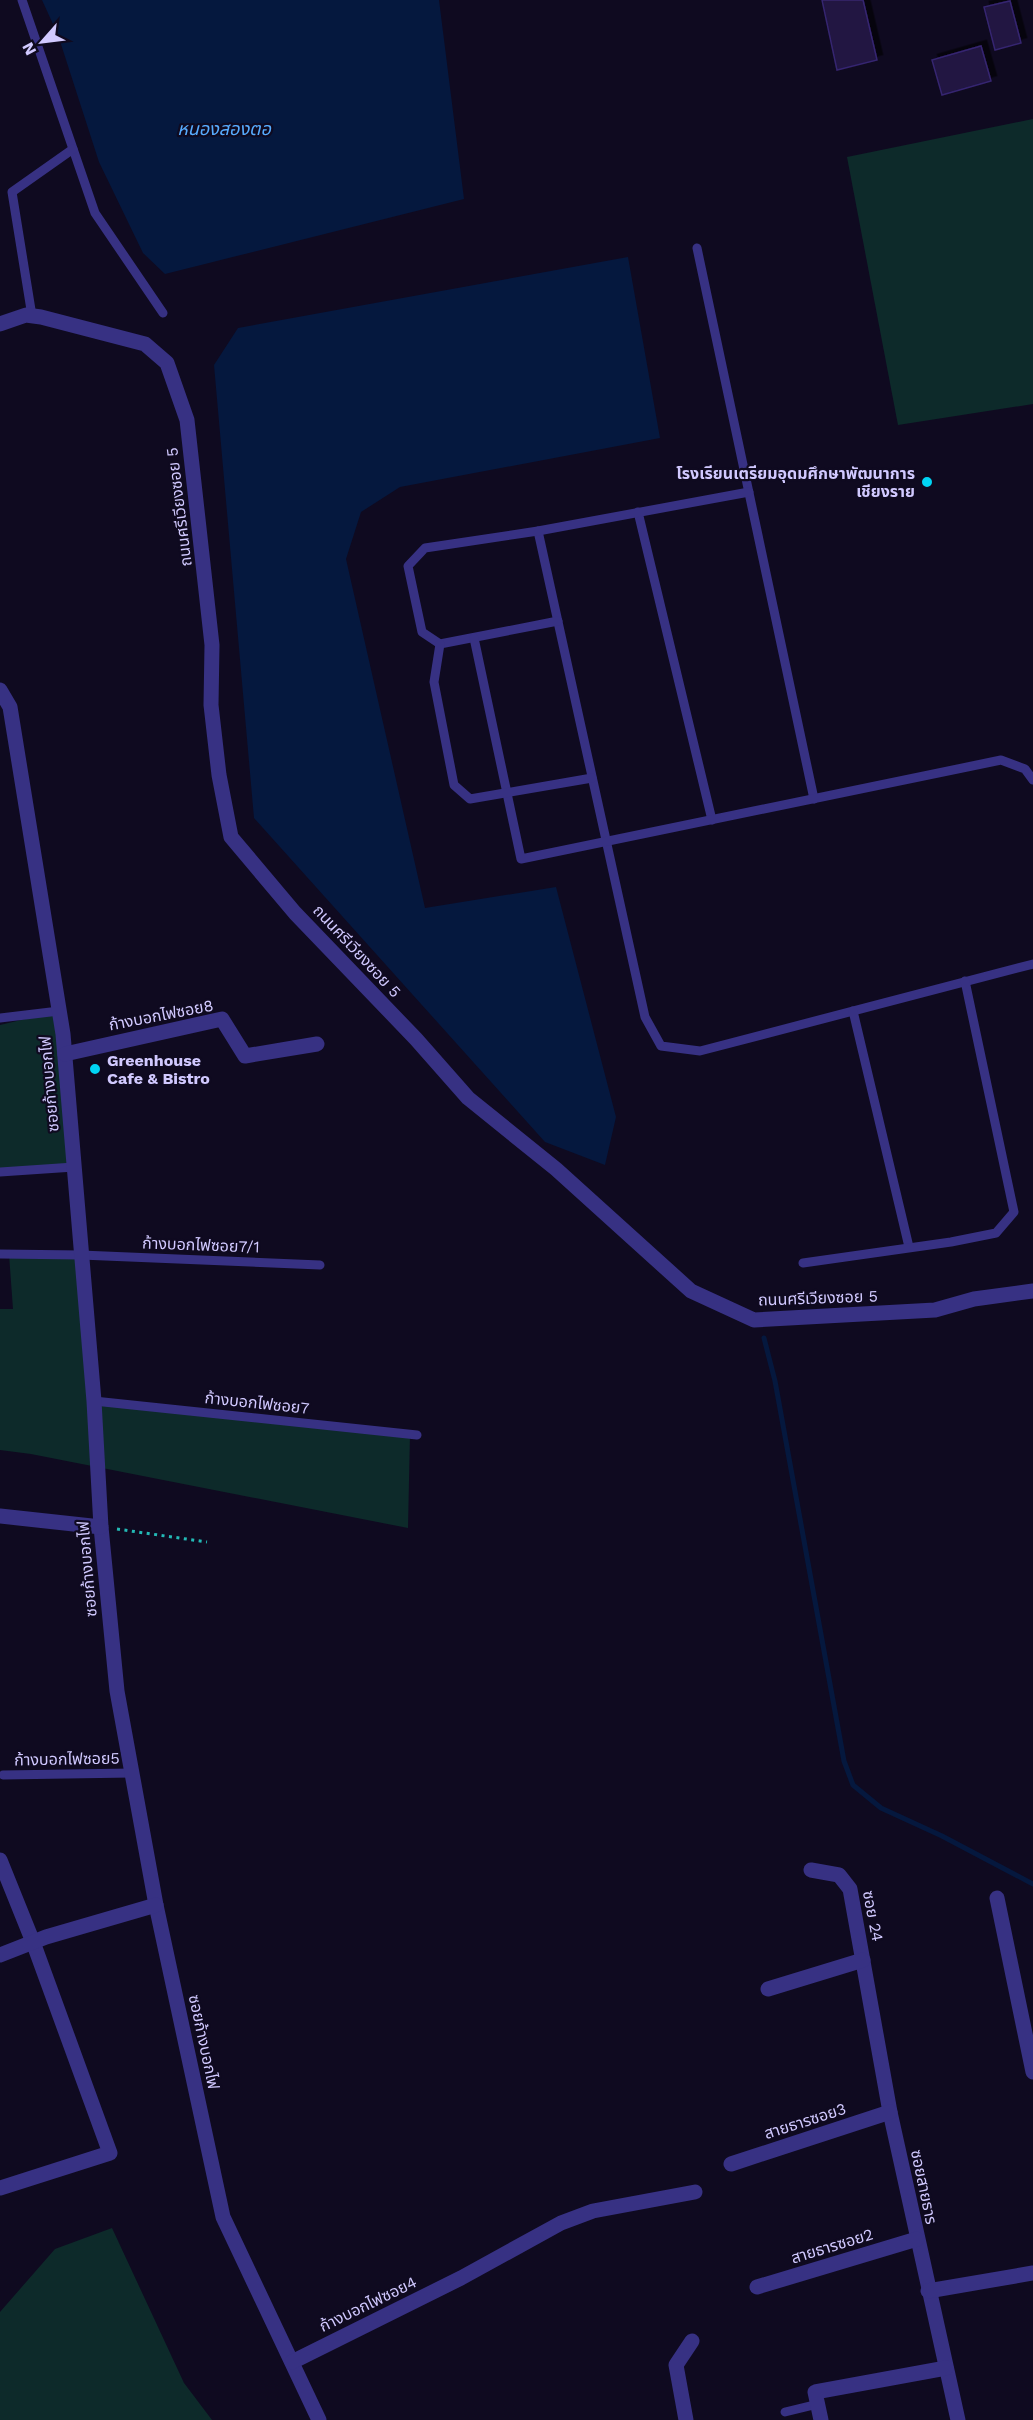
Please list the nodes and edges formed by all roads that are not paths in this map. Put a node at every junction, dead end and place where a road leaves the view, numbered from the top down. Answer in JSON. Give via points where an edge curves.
{"nodes":[{"id":1,"x":22,"y":0,"type":"edge"},
{"id":2,"x":73,"y":149,"type":"junction"},
{"id":3,"x":697,"y":248,"type":"dead end"},
{"id":4,"x":163,"y":313,"type":"dead end"},
{"id":5,"x":32,"y":316,"type":"junction"},
{"id":6,"x":0,"y":324,"type":"edge"},
{"id":7,"x":749,"y":492,"type":"junction"},
{"id":8,"x":638,"y":512,"type":"junction"},
{"id":9,"x":538,"y":531,"type":"junction"},
{"id":10,"x":558,"y":621,"type":"junction"},
{"id":11,"x":474,"y":638,"type":"junction"},
{"id":12,"x":440,"y":644,"type":"junction"},
{"id":13,"x":0,"y":690,"type":"edge"},
{"id":14,"x":592,"y":778,"type":"junction"},
{"id":15,"x":1033,"y":780,"type":"edge"},
{"id":16,"x":507,"y":794,"type":"junction"},
{"id":17,"x":814,"y":799,"type":"junction"},
{"id":18,"x":712,"y":820,"type":"junction"},
{"id":19,"x":606,"y":843,"type":"junction"},
{"id":20,"x":1033,"y":964,"type":"edge"},
{"id":21,"x":965,"y":981,"type":"junction"},
{"id":22,"x":60,"y":1011,"type":"junction"},
{"id":23,"x":853,"y":1011,"type":"junction"},
{"id":24,"x":0,"y":1018,"type":"edge"},
{"id":25,"x":317,"y":1044,"type":"dead end"},
{"id":26,"x":65,"y":1054,"type":"junction"},
{"id":27,"x":74,"y":1167,"type":"junction"},
{"id":28,"x":0,"y":1172,"type":"edge"},
{"id":29,"x":909,"y":1247,"type":"junction"},
{"id":30,"x":0,"y":1254,"type":"edge"},
{"id":31,"x":81,"y":1255,"type":"junction"},
{"id":32,"x":803,"y":1263,"type":"dead end"},
{"id":33,"x":320,"y":1265,"type":"dead end"},
{"id":34,"x":1033,"y":1291,"type":"edge"},
{"id":35,"x":94,"y":1401,"type":"junction"},
{"id":36,"x":417,"y":1435,"type":"dead end"},
{"id":37,"x":0,"y":1516,"type":"edge"},
{"id":38,"x":101,"y":1527,"type":"junction"},
{"id":39,"x":132,"y":1773,"type":"junction"},
{"id":40,"x":3,"y":1775,"type":"dead end"},
{"id":41,"x":0,"y":1860,"type":"edge"},
{"id":42,"x":811,"y":1870,"type":"dead end"},
{"id":43,"x":997,"y":1898,"type":"dead end"},
{"id":44,"x":156,"y":1905,"type":"junction"},
{"id":45,"x":33,"y":1942,"type":"junction"},
{"id":46,"x":0,"y":1955,"type":"edge"},
{"id":47,"x":863,"y":1960,"type":"junction"},
{"id":48,"x":768,"y":1989,"type":"dead end"},
{"id":49,"x":1033,"y":2072,"type":"edge"},
{"id":50,"x":890,"y":2112,"type":"junction"},
{"id":51,"x":731,"y":2164,"type":"dead end"},
{"id":52,"x":0,"y":2188,"type":"edge"},
{"id":53,"x":695,"y":2192,"type":"dead end"},
{"id":54,"x":917,"y":2239,"type":"junction"},
{"id":55,"x":1033,"y":2273,"type":"edge"},
{"id":56,"x":757,"y":2287,"type":"dead end"},
{"id":57,"x":928,"y":2291,"type":"junction"},
{"id":58,"x":692,"y":2341,"type":"dead end"},
{"id":59,"x":292,"y":2362,"type":"junction"},
{"id":60,"x":946,"y":2368,"type":"junction"},
{"id":61,"x":818,"y":2404,"type":"junction"},
{"id":62,"x":785,"y":2412,"type":"dead end"},
{"id":63,"x":319,"y":2420,"type":"edge"},
{"id":64,"x":686,"y":2420,"type":"edge"},
{"id":65,"x":821,"y":2420,"type":"edge"},
{"id":66,"x":958,"y":2420,"type":"edge"}],
"edges":[{"from":1,"to":2,"type":"lane"},
{"from":2,"to":4,"type":"lane","via":[[95,213]]},
{"from":2,"to":5,"type":"lane","via":[[12,192]]},
{"from":3,"to":7,"type":"lane"},
{"from":5,"to":6,"type":"street","name":"ถนนศรีเวียงซอย 5"},
{"from":5,"to":34,"type":"street","name":"ถนนศรีเวียงซอย 5","via":[[145,344],[166,363],[187,420],[212,645],[211,705],[231,837],[468,1098],[556,1169],[692,1291],[754,1320],[935,1310],[974,1299]]},
{"from":7,"to":8,"type":"lane"},
{"from":7,"to":17,"type":"lane"},
{"from":8,"to":9,"type":"lane"},
{"from":8,"to":18,"type":"lane"},
{"from":9,"to":10,"type":"lane"},
{"from":9,"to":12,"type":"lane","via":[[425,548],[408,566],[422,632]]},
{"from":10,"to":11,"type":"lane"},
{"from":10,"to":14,"type":"lane"},
{"from":11,"to":12,"type":"lane"},
{"from":11,"to":16,"type":"lane"},
{"from":12,"to":16,"type":"lane","via":[[434,682],[454,785],[470,799]]},
{"from":13,"to":22,"type":"street","name":"ซอยก้างบอกไฟ","via":[[10,707]]},
{"from":14,"to":16,"type":"lane"},
{"from":14,"to":19,"type":"lane"},
{"from":15,"to":17,"type":"lane","via":[[1025,769],[1001,760]]},
{"from":16,"to":19,"type":"lane","via":[[521,860]]},
{"from":17,"to":18,"type":"lane"},
{"from":18,"to":19,"type":"lane"},
{"from":19,"to":23,"type":"lane","via":[[645,1017],[662,1046],[700,1051]]},
{"from":20,"to":21,"type":"lane"},
{"from":21,"to":23,"type":"lane"},
{"from":21,"to":29,"type":"lane","via":[[1014,1212],[996,1233]]},
{"from":22,"to":24,"type":"lane"},
{"from":22,"to":26,"type":"street","name":"ซอยก้างบอกไฟ"},
{"from":23,"to":29,"type":"lane"},
{"from":25,"to":26,"type":"street","name":"ก้างบอกไฟซอย8","via":[[245,1056],[222,1018]]},
{"from":26,"to":27,"type":"street","name":"ซอยก้างบอกไฟ"},
{"from":27,"to":28,"type":"lane"},
{"from":27,"to":31,"type":"street","name":"ซอยก้างบอกไฟ"},
{"from":29,"to":32,"type":"lane"},
{"from":30,"to":31,"type":"lane","name":"ก้างบอกไฟซอย7/1"},
{"from":31,"to":33,"type":"lane","name":"ก้างบอกไฟซอย7/1"},
{"from":31,"to":35,"type":"street","name":"ซอยก้างบอกไฟ"},
{"from":35,"to":36,"type":"lane","name":"ก้างบอกไฟซอย7"},
{"from":35,"to":38,"type":"street","name":"ซอยก้างบอกไฟ"},
{"from":37,"to":38,"type":"street"},
{"from":38,"to":39,"type":"street","name":"ซอยก้างบอกไฟ","via":[[117,1691]]},
{"from":39,"to":40,"type":"lane","name":"ก้างบอกไฟซอย5"},
{"from":39,"to":44,"type":"street","name":"ซอยก้างบอกไฟ"},
{"from":41,"to":45,"type":"street"},
{"from":42,"to":47,"type":"street","name":"ซอย 24","via":[[839,1875],[850,1889]]},
{"from":43,"to":49,"type":"street"},
{"from":44,"to":45,"type":"street"},
{"from":44,"to":59,"type":"street","name":"ซอยก้างบอกไฟ","via":[[224,2217]]},
{"from":45,"to":46,"type":"street"},
{"from":45,"to":52,"type":"street","via":[[110,2153]]},
{"from":47,"to":48,"type":"street"},
{"from":47,"to":50,"type":"street","name":"ซอยสายธาร"},
{"from":50,"to":51,"type":"street","name":"สายธารซอย3"},
{"from":50,"to":54,"type":"street","name":"ซอยสายธาร"},
{"from":53,"to":59,"type":"street","name":"ก้างบอกไฟซอย4","via":[[593,2211],[534,2237]]},
{"from":54,"to":56,"type":"street","name":"สายธารซอย2"},
{"from":54,"to":57,"type":"street","name":"ซอยสายธาร"},
{"from":55,"to":57,"type":"street"},
{"from":57,"to":60,"type":"street","name":"ซอยสายธาร"},
{"from":58,"to":64,"type":"street","via":[[676,2365]]},
{"from":59,"to":63,"type":"street","name":"ซอยก้างบอกไฟ"},
{"from":60,"to":61,"type":"street","via":[[815,2392]]},
{"from":60,"to":66,"type":"street","name":"ซอยสายธาร"},
{"from":61,"to":62,"type":"lane"},
{"from":61,"to":65,"type":"street"}]}
